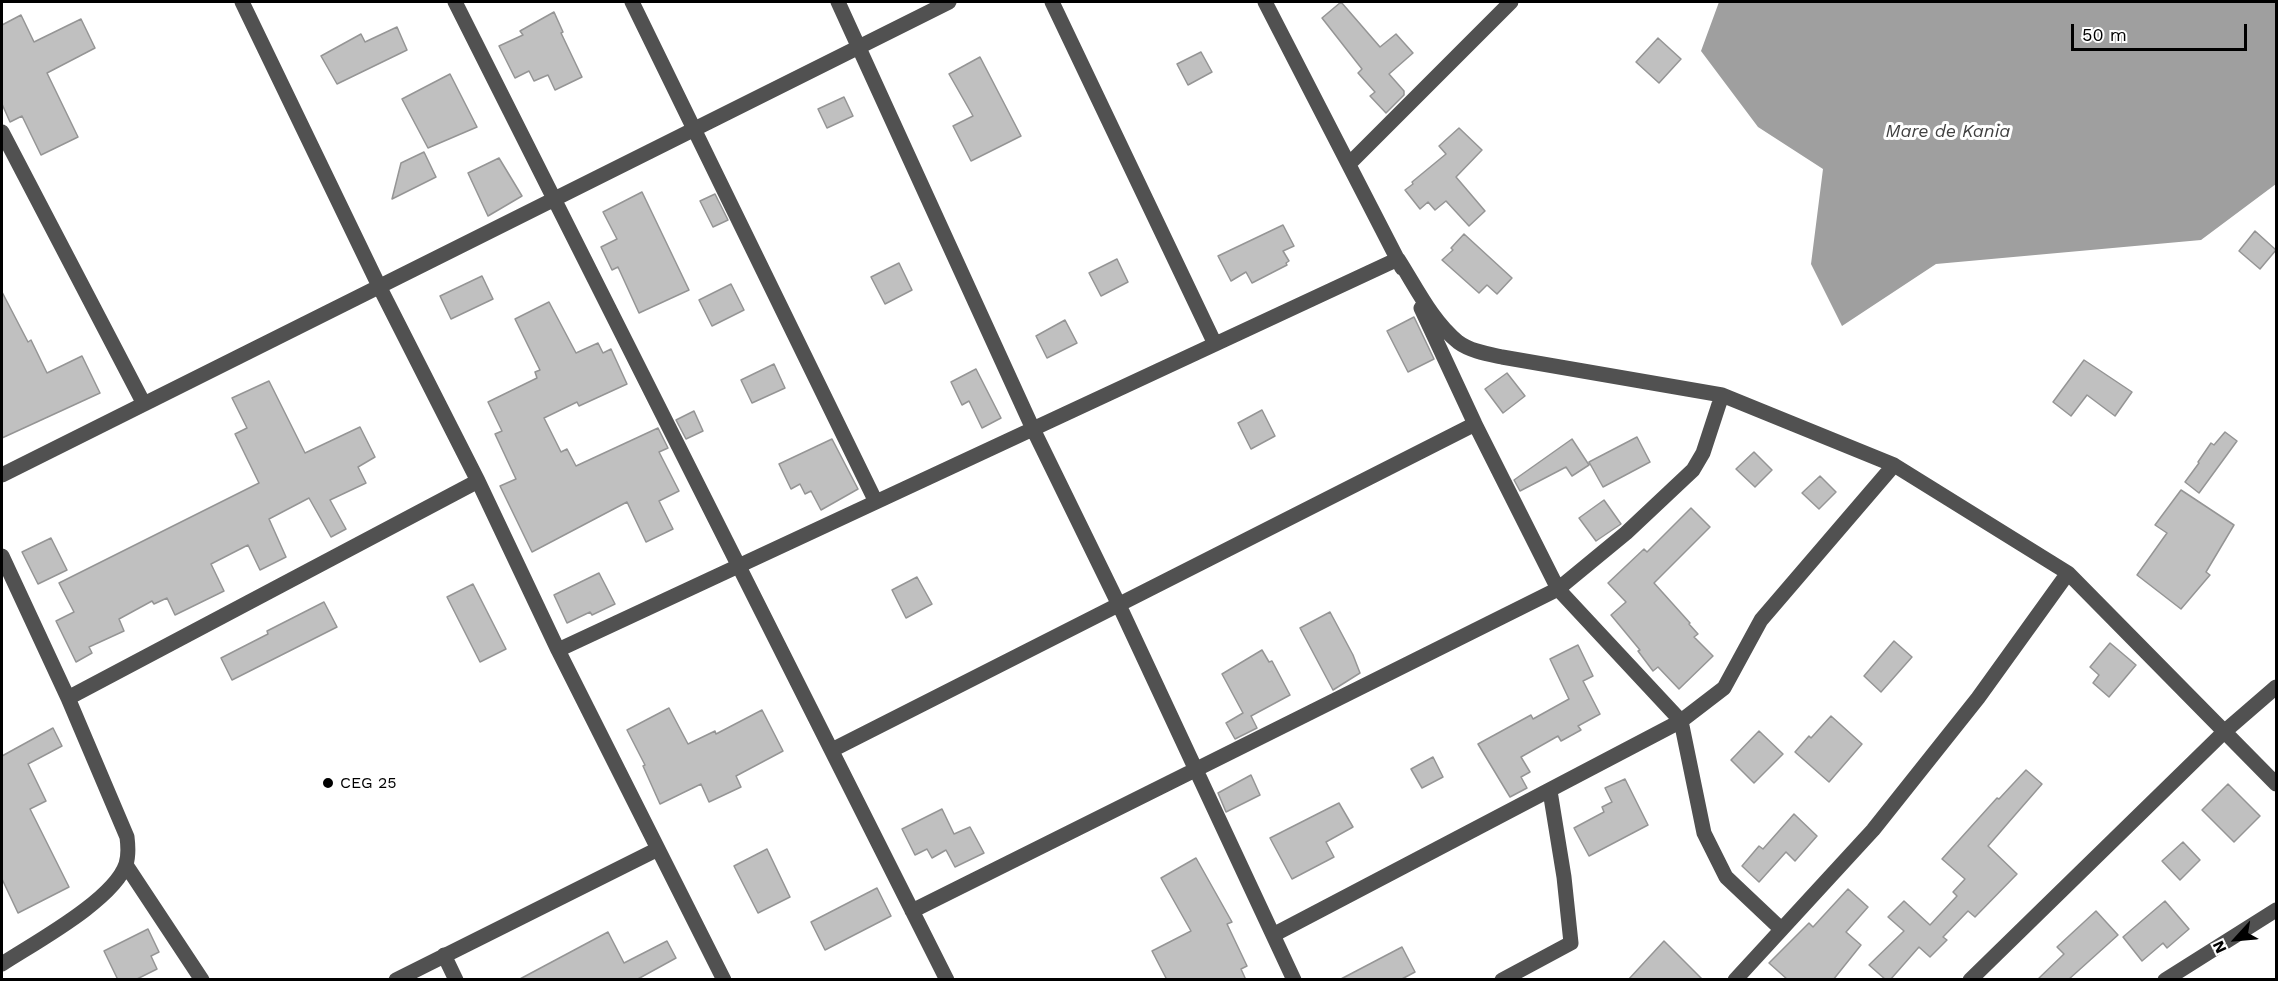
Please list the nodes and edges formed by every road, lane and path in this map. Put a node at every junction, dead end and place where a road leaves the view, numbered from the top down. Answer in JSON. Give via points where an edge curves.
{"nodes":[{"id":1,"x":242,"y":2,"type":"edge"},
{"id":2,"x":455,"y":2,"type":"edge"},
{"id":3,"x":632,"y":2,"type":"edge"},
{"id":4,"x":838,"y":2,"type":"edge"},
{"id":5,"x":949,"y":2,"type":"edge"},
{"id":6,"x":1052,"y":2,"type":"edge"},
{"id":7,"x":1265,"y":2,"type":"edge"},
{"id":8,"x":1511,"y":2,"type":"edge"},
{"id":9,"x":859,"y":47,"type":"junction"},
{"id":10,"x":694,"y":129,"type":"junction"},
{"id":11,"x":2,"y":132,"type":"edge"},
{"id":12,"x":1349,"y":164,"type":"junction"},
{"id":13,"x":554,"y":199,"type":"junction"},
{"id":14,"x":1398,"y":259,"type":"junction"},
{"id":15,"x":380,"y":286,"type":"junction"},
{"id":16,"x":1215,"y":344,"type":"junction"},
{"id":17,"x":1722,"y":395,"type":"junction"},
{"id":18,"x":144,"y":404,"type":"junction"},
{"id":19,"x":1475,"y":424,"type":"junction"},
{"id":20,"x":1033,"y":429,"type":"junction"},
{"id":21,"x":1894,"y":465,"type":"junction"},
{"id":22,"x":2,"y":475,"type":"edge"},
{"id":23,"x":478,"y":481,"type":"junction"},
{"id":24,"x":876,"y":502,"type":"junction"},
{"id":25,"x":2,"y":556,"type":"edge"},
{"id":26,"x":738,"y":566,"type":"junction"},
{"id":27,"x":2068,"y":573,"type":"junction"},
{"id":28,"x":1558,"y":589,"type":"junction"},
{"id":29,"x":1119,"y":605,"type":"junction"},
{"id":30,"x":558,"y":650,"type":"junction"},
{"id":31,"x":2277,"y":687,"type":"edge"},
{"id":32,"x":68,"y":698,"type":"junction"},
{"id":33,"x":1681,"y":721,"type":"junction"},
{"id":34,"x":2224,"y":732,"type":"junction"},
{"id":35,"x":831,"y":750,"type":"junction"},
{"id":36,"x":1196,"y":769,"type":"junction"},
{"id":37,"x":2277,"y":784,"type":"edge"},
{"id":38,"x":1550,"y":791,"type":"junction"},
{"id":39,"x":658,"y":849,"type":"junction"},
{"id":40,"x":126,"y":865,"type":"junction"},
{"id":41,"x":2277,"y":910,"type":"edge"},
{"id":42,"x":912,"y":911,"type":"junction"},
{"id":43,"x":1781,"y":929,"type":"junction"},
{"id":44,"x":1273,"y":935,"type":"junction"},
{"id":45,"x":444,"y":956,"type":"junction"},
{"id":46,"x":2,"y":964,"type":"edge"},
{"id":47,"x":202,"y":980,"type":"edge"},
{"id":48,"x":396,"y":980,"type":"edge"},
{"id":49,"x":456,"y":980,"type":"edge"},
{"id":50,"x":724,"y":980,"type":"edge"},
{"id":51,"x":946,"y":980,"type":"edge"},
{"id":52,"x":1294,"y":980,"type":"edge"},
{"id":53,"x":1502,"y":980,"type":"edge"},
{"id":54,"x":1735,"y":980,"type":"edge"},
{"id":55,"x":1970,"y":980,"type":"edge"},
{"id":56,"x":2165,"y":980,"type":"edge"}],
"edges":[{"from":1,"to":15,"type":"street"},
{"from":2,"to":13,"type":"street"},
{"from":3,"to":10,"type":"street"},
{"from":4,"to":9,"type":"street"},
{"from":5,"to":9,"type":"street"},
{"from":6,"to":16,"type":"street"},
{"from":7,"to":12,"type":"street"},
{"from":8,"to":12,"type":"street"},
{"from":9,"to":10,"type":"street"},
{"from":9,"to":20,"type":"street"},
{"from":10,"to":13,"type":"street"},
{"from":10,"to":24,"type":"street"},
{"from":11,"to":18,"type":"street"},
{"from":12,"to":14,"type":"street"},
{"from":13,"to":15,"type":"street"},
{"from":13,"to":26,"type":"street"},
{"from":14,"to":16,"type":"street"},
{"from":14,"to":17,"type":"street","via":[[1433,316],[1470,348]]},
{"from":14,"to":19,"type":"street"},
{"from":15,"to":18,"type":"street"},
{"from":15,"to":23,"type":"street"},
{"from":16,"to":20,"type":"street"},
{"from":17,"to":21,"type":"street"},
{"from":17,"to":28,"type":"street","via":[[1703,453],[1693,470]]},
{"from":18,"to":22,"type":"street"},
{"from":19,"to":28,"type":"street"},
{"from":19,"to":29,"type":"street"},
{"from":20,"to":24,"type":"street"},
{"from":20,"to":29,"type":"street"},
{"from":21,"to":27,"type":"street"},
{"from":21,"to":33,"type":"street","via":[[1761,620],[1724,688]]},
{"from":23,"to":30,"type":"street"},
{"from":23,"to":32,"type":"street"},
{"from":24,"to":26,"type":"street"},
{"from":25,"to":32,"type":"street"},
{"from":26,"to":30,"type":"street"},
{"from":26,"to":35,"type":"street"},
{"from":27,"to":34,"type":"street"},
{"from":27,"to":43,"type":"street","via":[[1978,698],[1873,830]]},
{"from":28,"to":33,"type":"street"},
{"from":28,"to":36,"type":"street"},
{"from":29,"to":35,"type":"street"},
{"from":29,"to":36,"type":"street"},
{"from":30,"to":39,"type":"street"},
{"from":31,"to":34,"type":"street"},
{"from":32,"to":40,"type":"street","via":[[128,837]]},
{"from":33,"to":38,"type":"street"},
{"from":33,"to":43,"type":"street","via":[[1704,833],[1726,877]]},
{"from":34,"to":37,"type":"street"},
{"from":34,"to":55,"type":"street"},
{"from":35,"to":42,"type":"street"},
{"from":36,"to":42,"type":"street"},
{"from":36,"to":44,"type":"street"},
{"from":38,"to":44,"type":"street"},
{"from":38,"to":53,"type":"street","via":[[1571,943]]},
{"from":39,"to":45,"type":"street"},
{"from":39,"to":50,"type":"street"},
{"from":40,"to":46,"type":"street","via":[[104,894],[86,909]]},
{"from":40,"to":47,"type":"street"},
{"from":41,"to":56,"type":"street"},
{"from":42,"to":51,"type":"street"},
{"from":43,"to":54,"type":"street"},
{"from":44,"to":52,"type":"street"},
{"from":45,"to":48,"type":"street"},
{"from":45,"to":49,"type":"street"}]}
